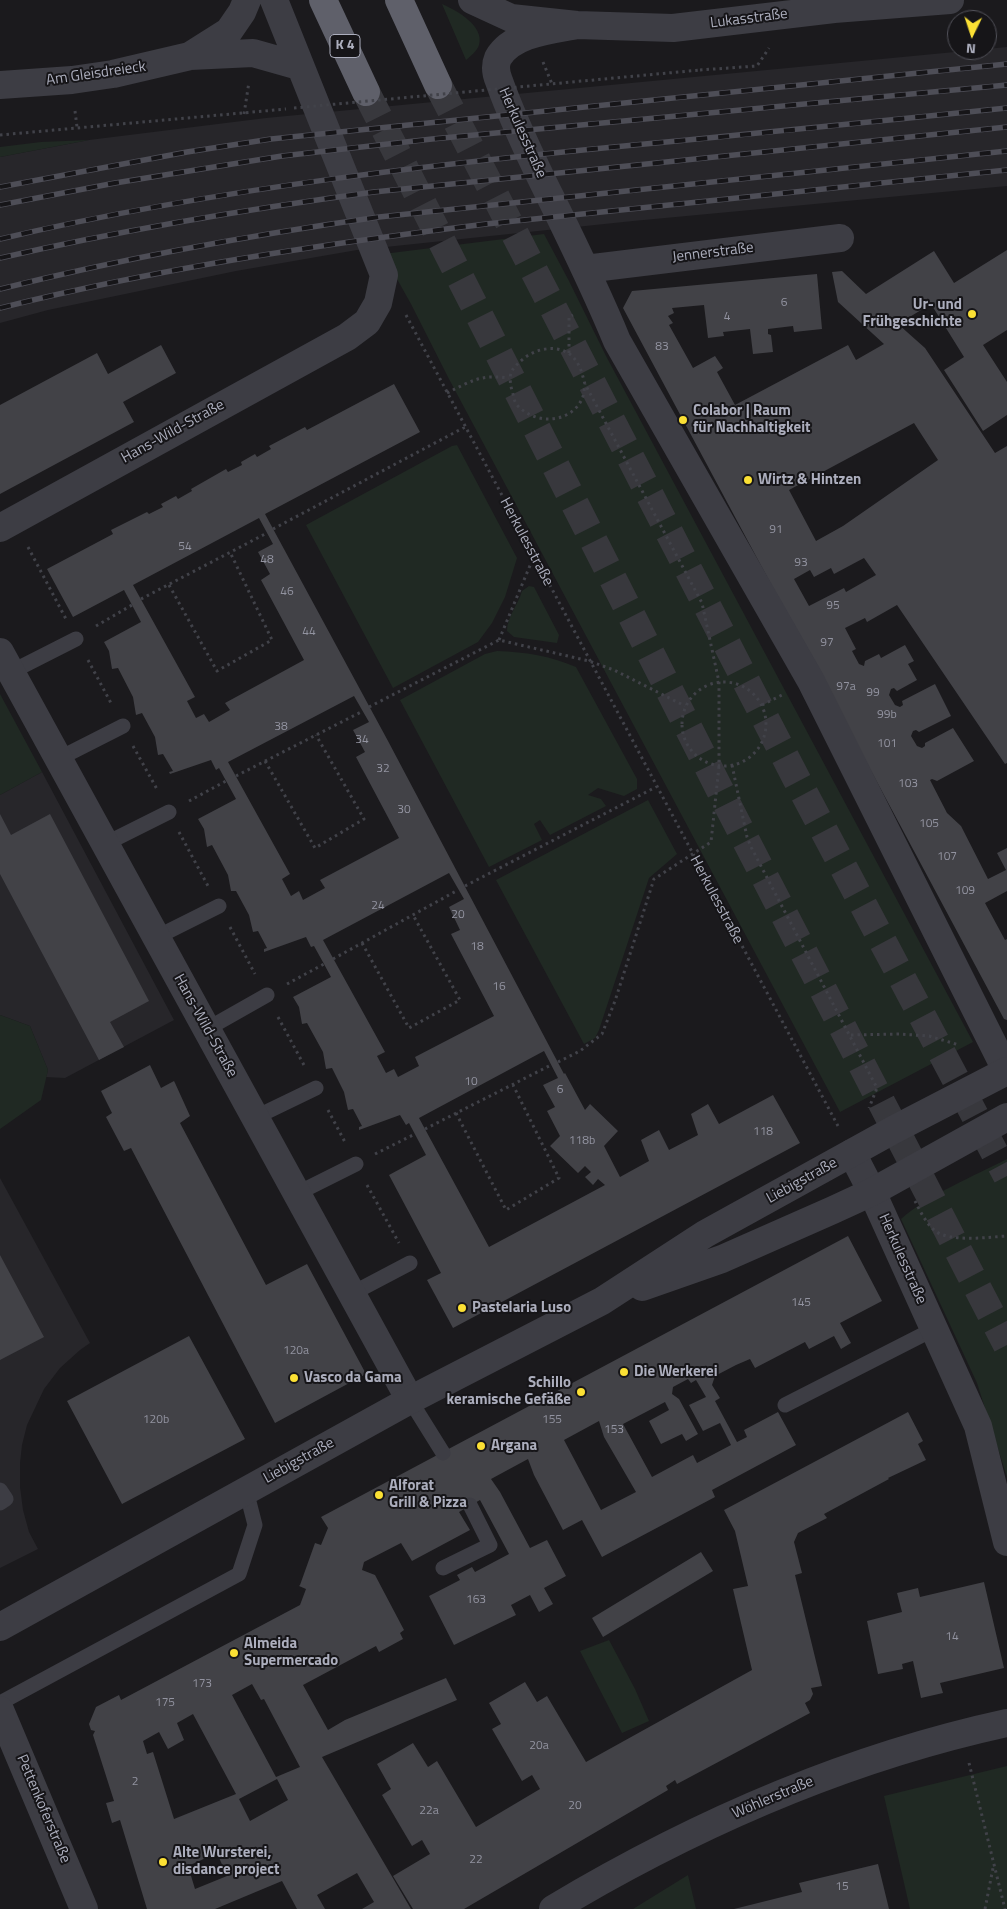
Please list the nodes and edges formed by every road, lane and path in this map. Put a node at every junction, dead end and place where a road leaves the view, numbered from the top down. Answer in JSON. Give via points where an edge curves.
{"nodes":[{"id":1,"x":247,"y":0,"type":"edge"},
{"id":2,"x":274,"y":0,"type":"edge"},
{"id":3,"x":323,"y":0,"type":"edge"},
{"id":4,"x":399,"y":0,"type":"edge"},
{"id":5,"x":472,"y":0,"type":"edge"},
{"id":6,"x":950,"y":0,"type":"edge"},
{"id":7,"x":834,"y":4,"type":"edge"},
{"id":8,"x":789,"y":14,"type":"junction"},
{"id":9,"x":577,"y":25,"type":"junction"},
{"id":10,"x":190,"y":56,"type":"junction"},
{"id":11,"x":299,"y":66,"type":"junction"},
{"id":12,"x":438,"y":84,"type":"tunnel mouth"},
{"id":13,"x":0,"y":85,"type":"edge"},
{"id":14,"x":366,"y":92,"type":"tunnel mouth"},
{"id":15,"x":0,"y":134,"type":"edge"},
{"id":16,"x":840,"y":238,"type":"dead end"},
{"id":17,"x":585,"y":269,"type":"junction"},
{"id":18,"x":384,"y":275,"type":"junction"},
{"id":19,"x":578,"y":312,"type":"dead end"},
{"id":20,"x":569,"y":353,"type":"junction"},
{"id":21,"x":509,"y":378,"type":"junction"},
{"id":22,"x":585,"y":384,"type":"junction"},
{"id":23,"x":447,"y":393,"type":"junction"},
{"id":24,"x":465,"y":427,"type":"junction"},
{"id":25,"x":0,"y":528,"type":"edge"},
{"id":26,"x":273,"y":529,"type":"dead end"},
{"id":27,"x":267,"y":533,"type":"dead end"},
{"id":28,"x":230,"y":552,"type":"junction"},
{"id":29,"x":534,"y":556,"type":"junction"},
{"id":30,"x":169,"y":585,"type":"junction"},
{"id":31,"x":141,"y":599,"type":"dead end"},
{"id":32,"x":132,"y":605,"type":"dead end"},
{"id":33,"x":76,"y":638,"type":"joint"},
{"id":34,"x":498,"y":640,"type":"junction"},
{"id":35,"x":589,"y":661,"type":"junction"},
{"id":36,"x":5,"y":662,"type":"edge"},
{"id":37,"x":719,"y":682,"type":"junction"},
{"id":38,"x":685,"y":706,"type":"junction"},
{"id":39,"x":369,"y":707,"type":"dead end"},
{"id":40,"x":362,"y":711,"type":"dead end"},
{"id":41,"x":123,"y":726,"type":"dead end"},
{"id":42,"x":316,"y":734,"type":"junction"},
{"id":43,"x":58,"y":759,"type":"junction"},
{"id":44,"x":265,"y":761,"type":"junction"},
{"id":45,"x":732,"y":765,"type":"junction"},
{"id":46,"x":719,"y":766,"type":"junction"},
{"id":47,"x":236,"y":776,"type":"dead end"},
{"id":48,"x":226,"y":781,"type":"dead end"},
{"id":49,"x":656,"y":786,"type":"junction"},
{"id":50,"x":169,"y":812,"type":"joint"},
{"id":51,"x":105,"y":844,"type":"junction"},
{"id":52,"x":692,"y":855,"type":"junction"},
{"id":53,"x":464,"y":886,"type":"dead end"},
{"id":54,"x":458,"y":890,"type":"dead end"},
{"id":55,"x":219,"y":906,"type":"dead end"},
{"id":56,"x":413,"y":915,"type":"junction"},
{"id":57,"x":157,"y":937,"type":"junction"},
{"id":58,"x":362,"y":943,"type":"junction"},
{"id":59,"x":334,"y":959,"type":"dead end"},
{"id":60,"x":324,"y":964,"type":"dead end"},
{"id":61,"x":267,"y":996,"type":"joint"},
{"id":62,"x":207,"y":1029,"type":"junction"},
{"id":63,"x":851,"y":1035,"type":"junction"},
{"id":64,"x":959,"y":1046,"type":"dead end"},
{"id":65,"x":558,"y":1062,"type":"dead end"},
{"id":66,"x":552,"y":1065,"type":"dead end"},
{"id":67,"x":1007,"y":1071,"type":"edge"},
{"id":68,"x":513,"y":1085,"type":"junction"},
{"id":69,"x":316,"y":1088,"type":"dead end"},
{"id":70,"x":456,"y":1114,"type":"junction"},
{"id":71,"x":256,"y":1117,"type":"junction"},
{"id":72,"x":1007,"y":1117,"type":"edge"},
{"id":73,"x":425,"y":1129,"type":"dead end"},
{"id":74,"x":415,"y":1134,"type":"dead end"},
{"id":75,"x":878,"y":1140,"type":"junction"},
{"id":76,"x":852,"y":1153,"type":"junction"},
{"id":77,"x":356,"y":1164,"type":"joint"},
{"id":78,"x":900,"y":1176,"type":"junction"},
{"id":79,"x":872,"y":1192,"type":"junction"},
{"id":80,"x":298,"y":1193,"type":"junction"},
{"id":81,"x":1007,"y":1236,"type":"edge"},
{"id":82,"x":410,"y":1264,"type":"dead end"},
{"id":83,"x":353,"y":1293,"type":"junction"},
{"id":84,"x":602,"y":1301,"type":"junction"},
{"id":85,"x":934,"y":1329,"type":"junction"},
{"id":86,"x":410,"y":1400,"type":"junction"},
{"id":87,"x":785,"y":1405,"type":"dead end"},
{"id":88,"x":443,"y":1452,"type":"dead end"},
{"id":89,"x":0,"y":1490,"type":"edge"},
{"id":90,"x":246,"y":1490,"type":"junction"},
{"id":91,"x":0,"y":1502,"type":"edge"},
{"id":92,"x":470,"y":1506,"type":"dead end"},
{"id":93,"x":1007,"y":1542,"type":"edge"},
{"id":94,"x":443,"y":1568,"type":"dead end"},
{"id":95,"x":0,"y":1626,"type":"edge"},
{"id":96,"x":0,"y":1703,"type":"edge"},
{"id":97,"x":0,"y":1710,"type":"edge"},
{"id":98,"x":1007,"y":1723,"type":"edge"},
{"id":99,"x":962,"y":1733,"type":"junction"},
{"id":100,"x":993,"y":1867,"type":"junction"},
{"id":101,"x":84,"y":1909,"type":"edge"},
{"id":102,"x":553,"y":1909,"type":"edge"},
{"id":103,"x":985,"y":1909,"type":"edge"},
{"id":104,"x":1004,"y":1909,"type":"edge"}],
"edges":[{"from":1,"to":10,"type":"street","name":"Am Gleisdreieck","via":[[229,30]]},
{"from":2,"to":11,"type":"street"},
{"from":3,"to":14,"type":"highway","number":"K 4"},
{"from":4,"to":12,"type":"highway"},
{"from":5,"to":9,"type":"street","via":[[511,18]]},
{"from":6,"to":7,"type":"street","name":"Lukasstraße"},
{"from":7,"to":8,"type":"street","name":"Lukasstraße"},
{"from":8,"to":9,"type":"street","name":"Lukasstraße","via":[[673,28]]},
{"from":8,"to":15,"type":"path","bridge":true,"via":[[757,66]]},
{"from":9,"to":17,"type":"street","name":"Herkulesstraße","via":[[518,41],[498,59],[496,69],[520,134]]},
{"from":10,"to":11,"type":"street","name":"Am Gleisdreieck","via":[[253,53]]},
{"from":10,"to":13,"type":"street","name":"Am Gleisdreieck","via":[[114,74]]},
{"from":11,"to":18,"type":"street"},
{"from":16,"to":17,"type":"street","name":"Jennerstraße"},
{"from":17,"to":67,"type":"street","name":"Herkulesstraße","via":[[616,341],[811,681]]},
{"from":18,"to":23,"type":"path","name":"Herkulesstraße"},
{"from":18,"to":25,"type":"street","name":"Hans-Wild-Straße","via":[[378,303],[366,322],[347,337]]},
{"from":19,"to":20,"type":"path","via":[[570,317]]},
{"from":20,"to":21,"type":"path","via":[[548,348],[534,351],[513,368]]},
{"from":20,"to":22,"type":"path","via":[[579,365]]},
{"from":21,"to":22,"type":"path","via":[[516,404],[533,418],[555,419],[574,410],[583,398]]},
{"from":21,"to":23,"type":"path","via":[[476,379]]},
{"from":22,"to":37,"type":"path","via":[[702,603]]},
{"from":23,"to":24,"type":"path","name":"Herkulesstraße"},
{"from":24,"to":26,"type":"path"},
{"from":24,"to":29,"type":"path","name":"Herkulesstraße"},
{"from":27,"to":28,"type":"path"},
{"from":28,"to":30,"type":"path"},
{"from":28,"to":30,"type":"path","via":[[272,640],[217,671]]},
{"from":29,"to":34,"type":"path"},
{"from":29,"to":35,"type":"path","name":"Herkulesstraße"},
{"from":30,"to":31,"type":"path"},
{"from":32,"to":33,"type":"path"},
{"from":33,"to":36,"type":"lane"},
{"from":34,"to":35,"type":"path"},
{"from":34,"to":39,"type":"path"},
{"from":35,"to":38,"type":"path"},
{"from":35,"to":49,"type":"path","name":"Herkulesstraße"},
{"from":36,"to":43,"type":"street","name":"Hans-Wild-Straße"},
{"from":37,"to":38,"type":"path","via":[[693,694]]},
{"from":37,"to":45,"type":"path","via":[[744,686],[762,705],[766,717],[762,742],[744,761]]},
{"from":37,"to":46,"type":"path"},
{"from":38,"to":46,"type":"path","via":[[682,732],[687,744],[695,755]]},
{"from":40,"to":42,"type":"path"},
{"from":41,"to":43,"type":"lane"},
{"from":42,"to":44,"type":"path"},
{"from":42,"to":44,"type":"path","via":[[364,819],[315,848]]},
{"from":43,"to":51,"type":"street","name":"Hans-Wild-Straße"},
{"from":44,"to":47,"type":"path"},
{"from":45,"to":46,"type":"path"},
{"from":45,"to":63,"type":"path","via":[[751,847]]},
{"from":46,"to":52,"type":"path","via":[[711,842]]},
{"from":48,"to":50,"type":"path"},
{"from":49,"to":52,"type":"path","name":"Herkulesstraße"},
{"from":49,"to":53,"type":"path"},
{"from":50,"to":51,"type":"lane"},
{"from":51,"to":57,"type":"street","name":"Hans-Wild-Straße"},
{"from":52,"to":65,"type":"path","via":[[654,880],[602,1034],[580,1051]]},
{"from":52,"to":76,"type":"path","name":"Herkulesstraße"},
{"from":54,"to":56,"type":"path"},
{"from":55,"to":57,"type":"lane"},
{"from":56,"to":58,"type":"path"},
{"from":56,"to":58,"type":"path","via":[[460,1000],[409,1028]]},
{"from":57,"to":62,"type":"street","name":"Hans-Wild-Straße"},
{"from":58,"to":59,"type":"path"},
{"from":60,"to":61,"type":"path"},
{"from":61,"to":62,"type":"lane"},
{"from":62,"to":71,"type":"street","name":"Hans-Wild-Straße"},
{"from":63,"to":64,"type":"path","via":[[922,1036]]},
{"from":63,"to":75,"type":"path","via":[[877,1088],[866,1116]]},
{"from":66,"to":68,"type":"path"},
{"from":67,"to":75,"type":"street","name":"Liebigstraße"},
{"from":68,"to":70,"type":"path"},
{"from":68,"to":70,"type":"path","via":[[559,1178],[506,1210]]},
{"from":69,"to":71,"type":"lane"},
{"from":70,"to":73,"type":"path"},
{"from":71,"to":80,"type":"street","name":"Hans-Wild-Straße"},
{"from":72,"to":78,"type":"street","name":"Liebigstraße"},
{"from":74,"to":77,"type":"path"},
{"from":75,"to":76,"type":"street","name":"Liebigstraße"},
{"from":76,"to":79,"type":"street","name":"Herkulesstraße"},
{"from":76,"to":84,"type":"street","name":"Liebigstraße","via":[[705,1234]]},
{"from":77,"to":80,"type":"lane"},
{"from":78,"to":79,"type":"street","name":"Liebigstraße"},
{"from":78,"to":81,"type":"path","via":[[935,1232],[964,1238]]},
{"from":79,"to":84,"type":"street","name":"Liebigstraße","via":[[722,1259]]},
{"from":79,"to":85,"type":"street","name":"Herkulesstraße"},
{"from":80,"to":83,"type":"street","name":"Hans-Wild-Straße"},
{"from":82,"to":83,"type":"lane"},
{"from":83,"to":86,"type":"street","name":"Hans-Wild-Straße"},
{"from":84,"to":86,"type":"street","name":"Liebigstraße"},
{"from":85,"to":87,"type":"lane"},
{"from":85,"to":93,"type":"street","name":"Herkulesstraße","via":[[978,1426]]},
{"from":86,"to":88,"type":"lane"},
{"from":86,"to":90,"type":"street","name":"Liebigstraße"},
{"from":89,"to":91,"type":"lane","via":[[6,1499]]},
{"from":90,"to":95,"type":"street","name":"Liebigstraße"},
{"from":90,"to":96,"type":"lane","via":[[255,1525],[239,1574]]},
{"from":92,"to":94,"type":"lane","via":[[490,1545]]},
{"from":97,"to":101,"type":"street","name":"Pettenkoferstraße"},
{"from":98,"to":99,"type":"street","name":"Wöhlerstraße"},
{"from":99,"to":100,"type":"path"},
{"from":99,"to":102,"type":"street","name":"Wöhlerstraße","via":[[892,1752],[802,1784],[693,1832]]},
{"from":100,"to":103,"type":"path"},
{"from":100,"to":104,"type":"path"}]}
